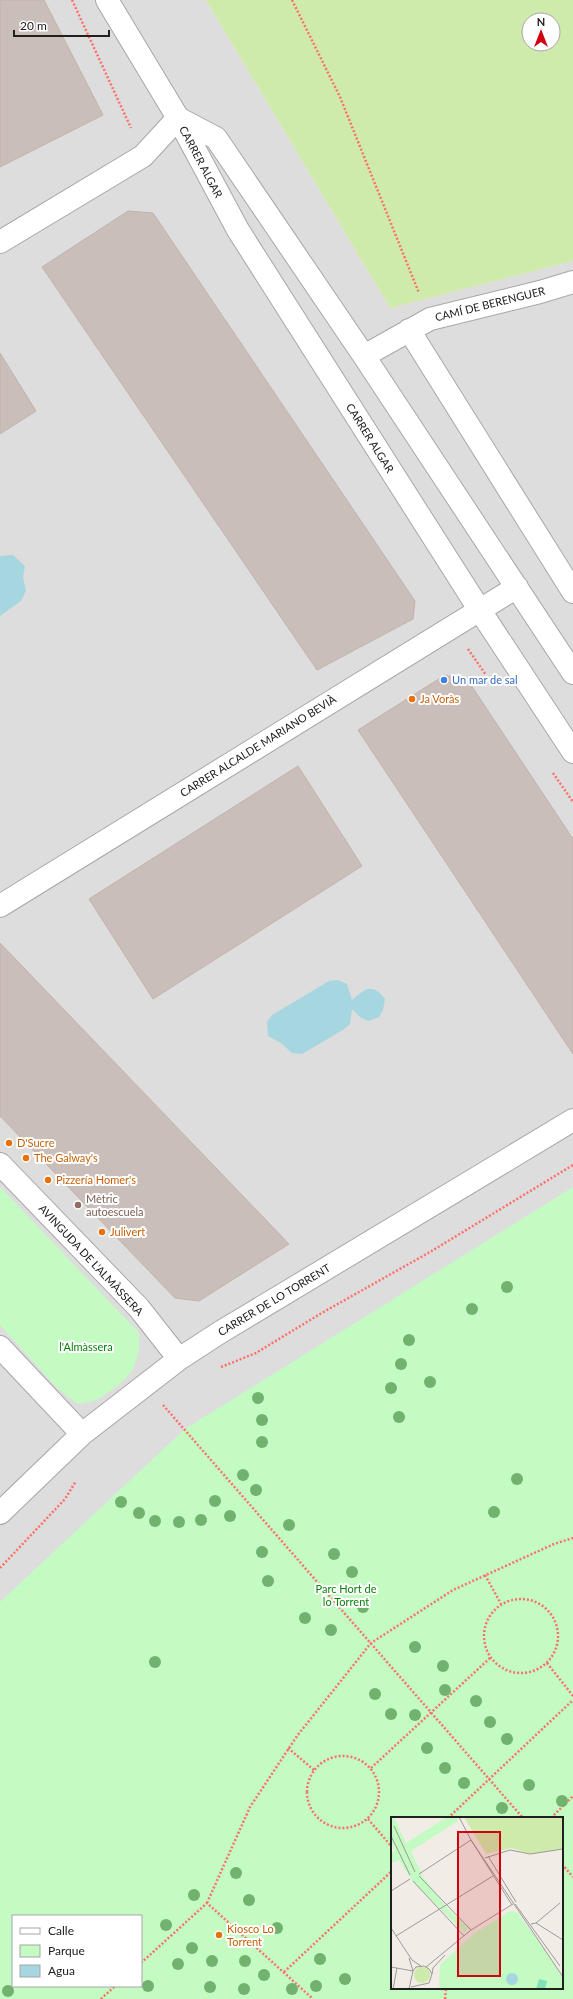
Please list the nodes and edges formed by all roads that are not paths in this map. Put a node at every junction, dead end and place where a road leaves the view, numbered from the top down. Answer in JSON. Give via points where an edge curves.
{"nodes":[{"id":1,"x":107,"y":0,"type":"edge"},
{"id":2,"x":178,"y":118,"type":"junction"},
{"id":3,"x":0,"y":242,"type":"edge"},
{"id":4,"x":573,"y":282,"type":"edge"},
{"id":5,"x":409,"y":330,"type":"junction"},
{"id":6,"x":364,"y":356,"type":"junction"},
{"id":7,"x":517,"y":587,"type":"junction"},
{"id":8,"x":573,"y":592,"type":"edge"},
{"id":9,"x":479,"y":609,"type":"junction"},
{"id":10,"x":573,"y":673,"type":"edge"},
{"id":11,"x":573,"y":752,"type":"edge"},
{"id":12,"x":0,"y":906,"type":"edge"},
{"id":13,"x":573,"y":1120,"type":"edge"},
{"id":14,"x":0,"y":1164,"type":"edge"},
{"id":15,"x":0,"y":1347,"type":"edge"},
{"id":16,"x":179,"y":1359,"type":"junction"},
{"id":17,"x":82,"y":1434,"type":"junction"},
{"id":18,"x":0,"y":1513,"type":"edge"}],
"edges":[{"from":1,"to":2,"type":"street","name":"CARRER ALGAR"},
{"from":2,"to":3,"type":"street","via":[[143,156]]},
{"from":2,"to":6,"type":"street","name":"CARRER ALGAR","via":[[216,138]]},
{"from":2,"to":9,"type":"street","name":"CARRER ALGAR","via":[[238,230]]},
{"from":4,"to":5,"type":"street","name":"CAMÍ DE BERENGUER","via":[[430,319]]},
{"from":5,"to":6,"type":"street"},
{"from":5,"to":8,"type":"street"},
{"from":6,"to":7,"type":"street","name":"CARRER ALGAR"},
{"from":7,"to":9,"type":"street","name":"CARRER ALCALDE MARIANO BEVIÀ"},
{"from":7,"to":10,"type":"street","name":"CARRER ALGAR"},
{"from":9,"to":11,"type":"street","name":"CARRER ALGAR"},
{"from":9,"to":12,"type":"street","name":"CARRER ALCALDE MARIANO BEVIÀ"},
{"from":13,"to":16,"type":"street","name":"CARRER DE LO TORRENT"},
{"from":14,"to":16,"type":"street","name":"AVINGUDA DE L'ALMÀSSERA","via":[[139,1308]]},
{"from":15,"to":17,"type":"street"},
{"from":16,"to":17,"type":"street","name":"CARRER DE LO TORRENT"},
{"from":17,"to":18,"type":"street","name":"CARRER DE LO TORRENT"}]}
